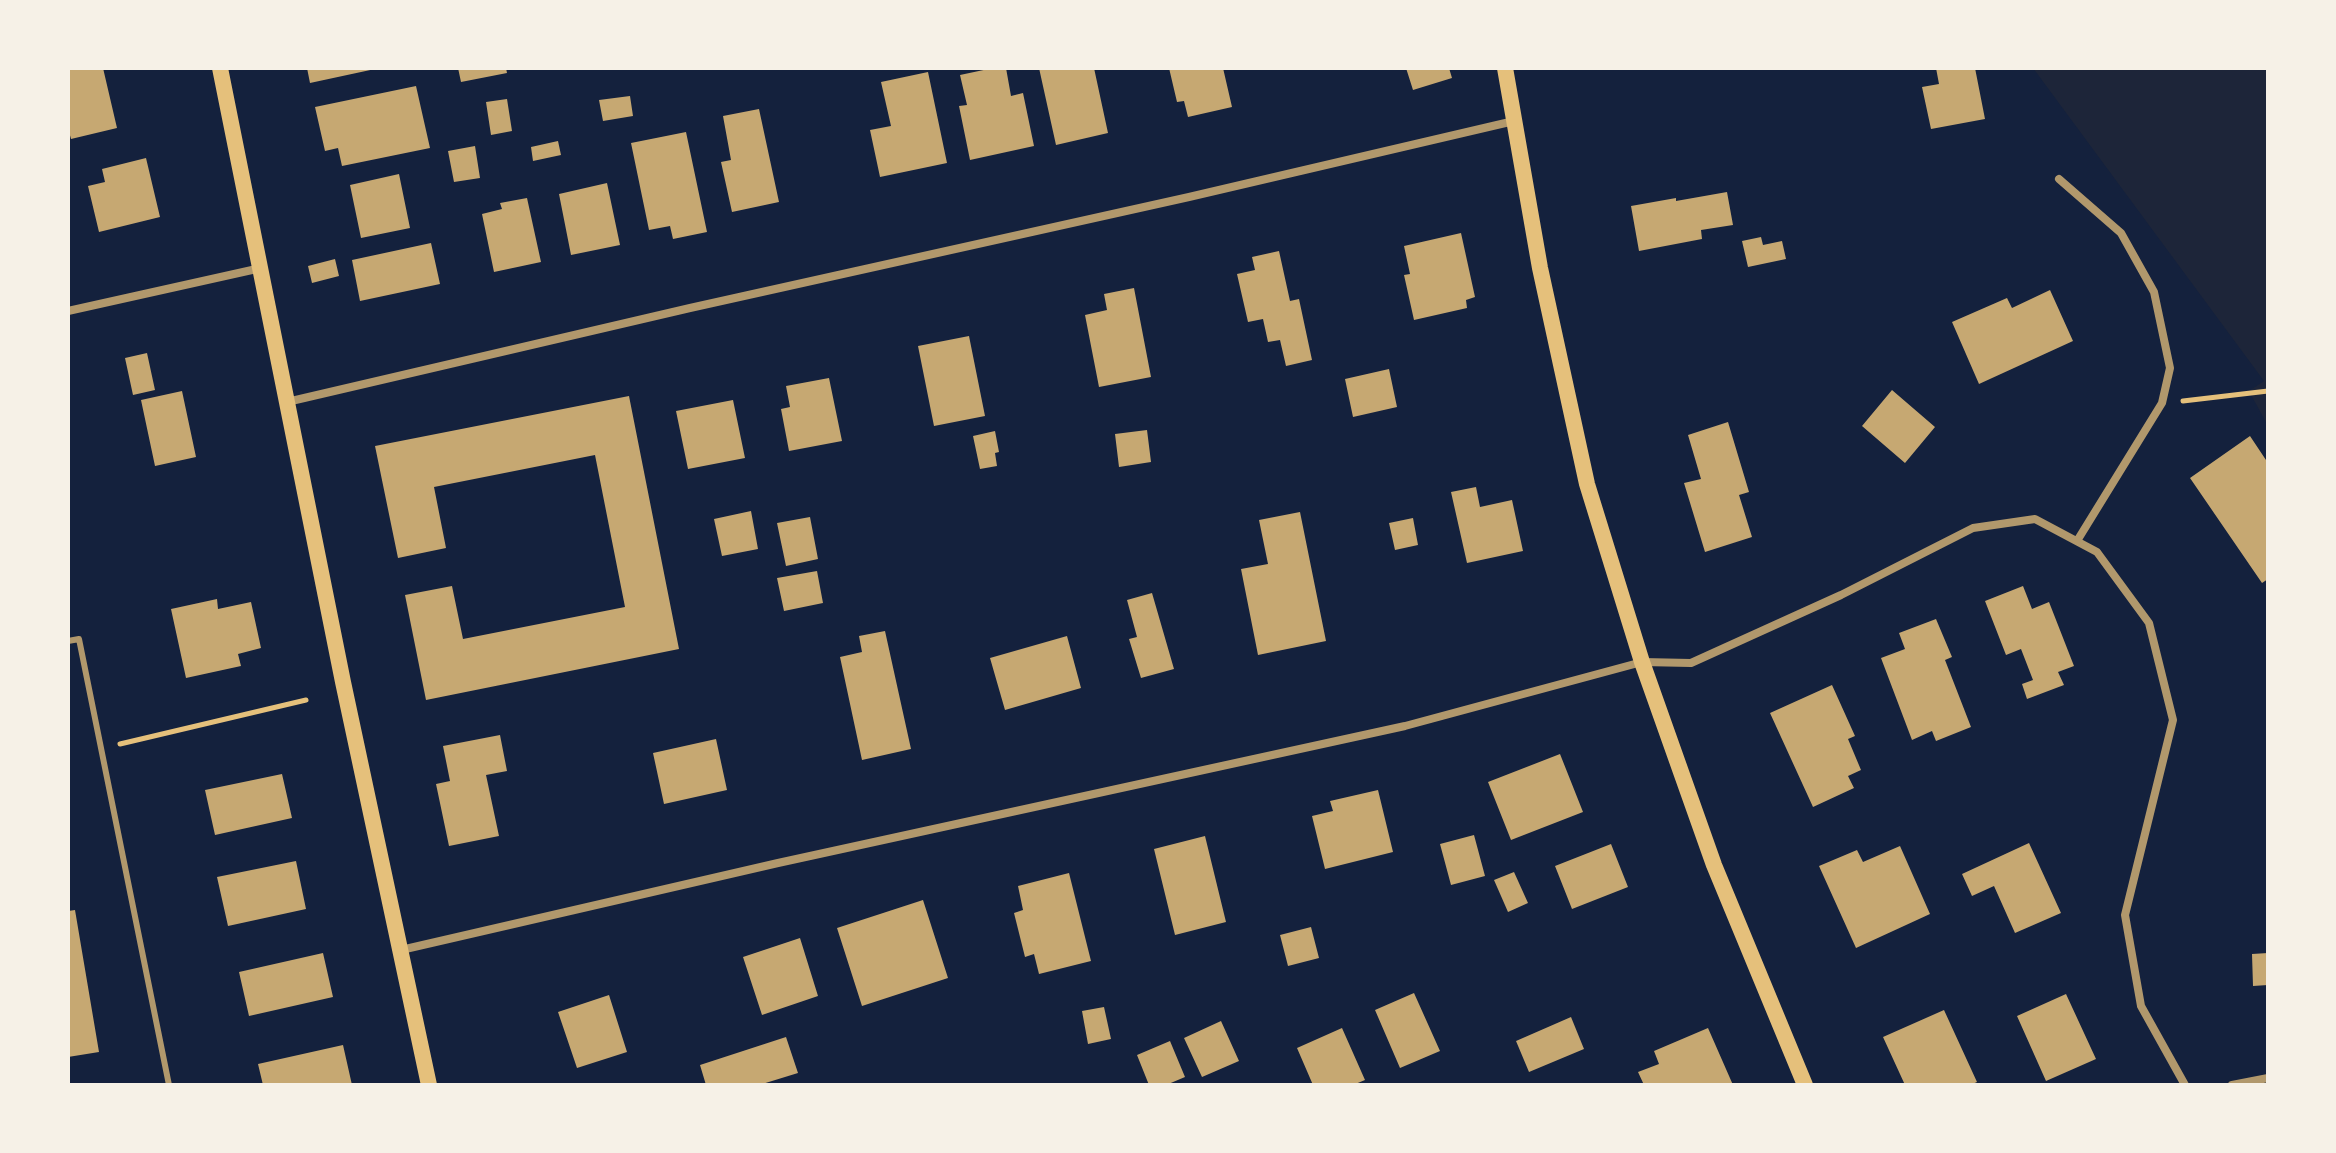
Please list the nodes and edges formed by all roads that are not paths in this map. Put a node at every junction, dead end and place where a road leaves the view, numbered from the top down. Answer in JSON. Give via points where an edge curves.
{"nodes":[{"id":1,"x":220,"y":68,"type":"edge"},
{"id":2,"x":1505,"y":68,"type":"edge"},
{"id":3,"x":1515,"y":120,"type":"junction"},
{"id":4,"x":2059,"y":179,"type":"dead end"},
{"id":5,"x":261,"y":268,"type":"junction"},
{"id":6,"x":68,"y":311,"type":"edge"},
{"id":7,"x":287,"y":402,"type":"junction"},
{"id":8,"x":2077,"y":541,"type":"junction"},
{"id":9,"x":68,"y":641,"type":"edge"},
{"id":10,"x":1642,"y":662,"type":"junction"},
{"id":11,"x":401,"y":950,"type":"junction"},
{"id":12,"x":2268,"y":1078,"type":"edge"},
{"id":13,"x":169,"y":1085,"type":"edge"},
{"id":14,"x":429,"y":1085,"type":"edge"},
{"id":15,"x":1805,"y":1085,"type":"edge"},
{"id":16,"x":2185,"y":1085,"type":"edge"},
{"id":17,"x":2232,"y":1085,"type":"edge"}],
"edges":[{"from":1,"to":5,"type":"main road"},
{"from":2,"to":3,"type":"main road"},
{"from":3,"to":7,"type":"street"},
{"from":3,"to":10,"type":"main road","via":[[1540,268],[1587,484]]},
{"from":4,"to":8,"type":"street","via":[[2121,233],[2154,292],[2170,368],[2162,403]]},
{"from":5,"to":6,"type":"street"},
{"from":5,"to":7,"type":"main road"},
{"from":7,"to":11,"type":"main road"},
{"from":8,"to":10,"type":"street","via":[[2035,519],[1973,528],[1691,663]]},
{"from":8,"to":16,"type":"street","via":[[2097,552],[2149,623],[2173,720],[2125,915],[2141,1006]]},
{"from":9,"to":13,"type":"lane","via":[[79,639]]},
{"from":10,"to":11,"type":"street","via":[[1405,726]]},
{"from":10,"to":15,"type":"main road","via":[[1714,865]]},
{"from":11,"to":14,"type":"main road"},
{"from":12,"to":17,"type":"street"}]}
